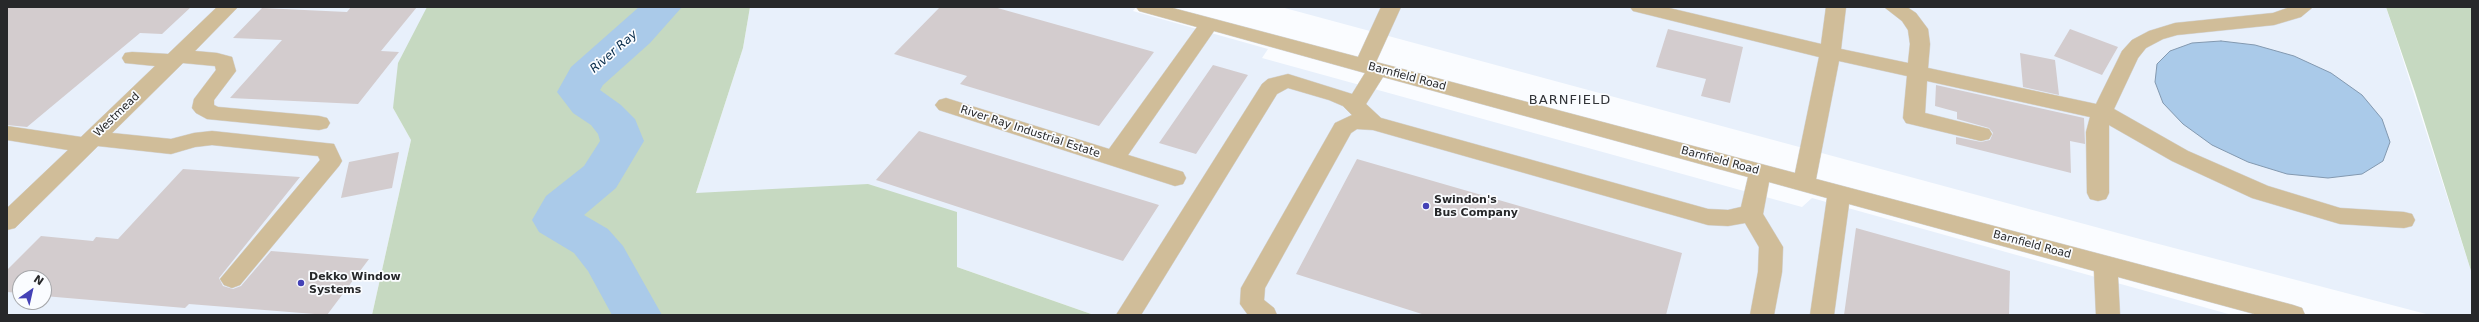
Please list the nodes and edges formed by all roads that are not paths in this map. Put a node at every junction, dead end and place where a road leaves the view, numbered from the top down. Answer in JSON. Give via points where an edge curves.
{"nodes":[{"id":1,"x":228,"y":7,"type":"edge"},
{"id":2,"x":1146,"y":7,"type":"edge"},
{"id":3,"x":1392,"y":7,"type":"edge"},
{"id":4,"x":1640,"y":7,"type":"edge"},
{"id":5,"x":1836,"y":7,"type":"edge"},
{"id":6,"x":1894,"y":7,"type":"edge"},
{"id":7,"x":2302,"y":7,"type":"edge"},
{"id":8,"x":1209,"y":24,"type":"junction"},
{"id":9,"x":1830,"y":53,"type":"junction"},
{"id":10,"x":132,"y":58,"type":"dead end"},
{"id":11,"x":175,"y":58,"type":"junction"},
{"id":12,"x":1371,"y":67,"type":"junction"},
{"id":13,"x":1917,"y":72,"type":"junction"},
{"id":14,"x":946,"y":105,"type":"dead end"},
{"id":15,"x":1355,"y":105,"type":"junction"},
{"id":16,"x":2102,"y":112,"type":"junction"},
{"id":17,"x":319,"y":123,"type":"dead end"},
{"id":18,"x":1373,"y":123,"type":"junction"},
{"id":19,"x":7,"y":133,"type":"edge"},
{"id":20,"x":1981,"y":134,"type":"dead end"},
{"id":21,"x":90,"y":141,"type":"junction"},
{"id":22,"x":1114,"y":158,"type":"junction"},
{"id":23,"x":1760,"y":172,"type":"junction"},
{"id":24,"x":1175,"y":178,"type":"dead end"},
{"id":25,"x":1804,"y":184,"type":"junction"},
{"id":26,"x":2098,"y":193,"type":"dead end"},
{"id":27,"x":1839,"y":194,"type":"junction"},
{"id":28,"x":1751,"y":214,"type":"junction"},
{"id":29,"x":2404,"y":220,"type":"dead end"},
{"id":30,"x":7,"y":222,"type":"edge"},
{"id":31,"x":2106,"y":265,"type":"junction"},
{"id":32,"x":232,"y":279,"type":"dead end"},
{"id":33,"x":1253,"y":288,"type":"junction"},
{"id":34,"x":1128,"y":315,"type":"edge"},
{"id":35,"x":1238,"y":315,"type":"edge"},
{"id":36,"x":1266,"y":315,"type":"edge"},
{"id":37,"x":1762,"y":315,"type":"edge"},
{"id":38,"x":1822,"y":315,"type":"edge"},
{"id":39,"x":2108,"y":315,"type":"edge"},
{"id":40,"x":2293,"y":315,"type":"edge"}],
"edges":[{"from":1,"to":11,"type":"street","name":"Westmead"},
{"from":2,"to":8,"type":"street","name":"Barnfield Road"},
{"from":3,"to":12,"type":"street"},
{"from":4,"to":9,"type":"street"},
{"from":5,"to":9,"type":"street"},
{"from":6,"to":13,"type":"street","via":[[1909,17],[1918,29],[1920,44]]},
{"from":7,"to":16,"type":"street","via":[[2294,13],[2274,19],[2175,29],[2156,35],[2139,44],[2129,56]]},
{"from":8,"to":12,"type":"street","name":"Barnfield Road"},
{"from":8,"to":22,"type":"street","name":"River Ray Industrial Estate"},
{"from":9,"to":13,"type":"street"},
{"from":9,"to":25,"type":"street"},
{"from":10,"to":11,"type":"street"},
{"from":11,"to":17,"type":"street","via":[[217,59],[225,62],[226,70],[204,99],[203,108],[214,114]]},
{"from":11,"to":21,"type":"street","name":"Westmead"},
{"from":12,"to":15,"type":"street"},
{"from":12,"to":23,"type":"street","name":"Barnfield Road"},
{"from":13,"to":16,"type":"street"},
{"from":13,"to":20,"type":"street","via":[[1914,118]]},
{"from":14,"to":22,"type":"street","name":"River Ray Industrial Estate"},
{"from":15,"to":18,"type":"street"},
{"from":15,"to":34,"type":"street","via":[[1336,95],[1288,81],[1275,84]]},
{"from":16,"to":26,"type":"street","via":[[2097,132]]},
{"from":16,"to":29,"type":"street","via":[[2180,156],[2260,192],[2290,195],[2340,216]]},
{"from":18,"to":28,"type":"street","via":[[1708,217],[1728,218]]},
{"from":18,"to":33,"type":"street","via":[[1353,122],[1343,128]]},
{"from":19,"to":21,"type":"street"},
{"from":21,"to":30,"type":"street","name":"Westmead"},
{"from":21,"to":32,"type":"street","via":[[171,147],[212,138],[326,149],[331,162]]},
{"from":22,"to":24,"type":"street","name":"River Ray Industrial Estate"},
{"from":23,"to":25,"type":"street","name":"Barnfield Road"},
{"from":23,"to":28,"type":"street"},
{"from":25,"to":27,"type":"street","name":"Barnfield Road"},
{"from":27,"to":31,"type":"street","name":"Barnfield Road"},
{"from":27,"to":38,"type":"street"},
{"from":28,"to":37,"type":"street","via":[[1771,247],[1770,272]]},
{"from":31,"to":39,"type":"street"},
{"from":31,"to":40,"type":"street","name":"Barnfield Road"},
{"from":33,"to":35,"type":"street"},
{"from":33,"to":36,"type":"street","via":[[1252,304]]}]}
